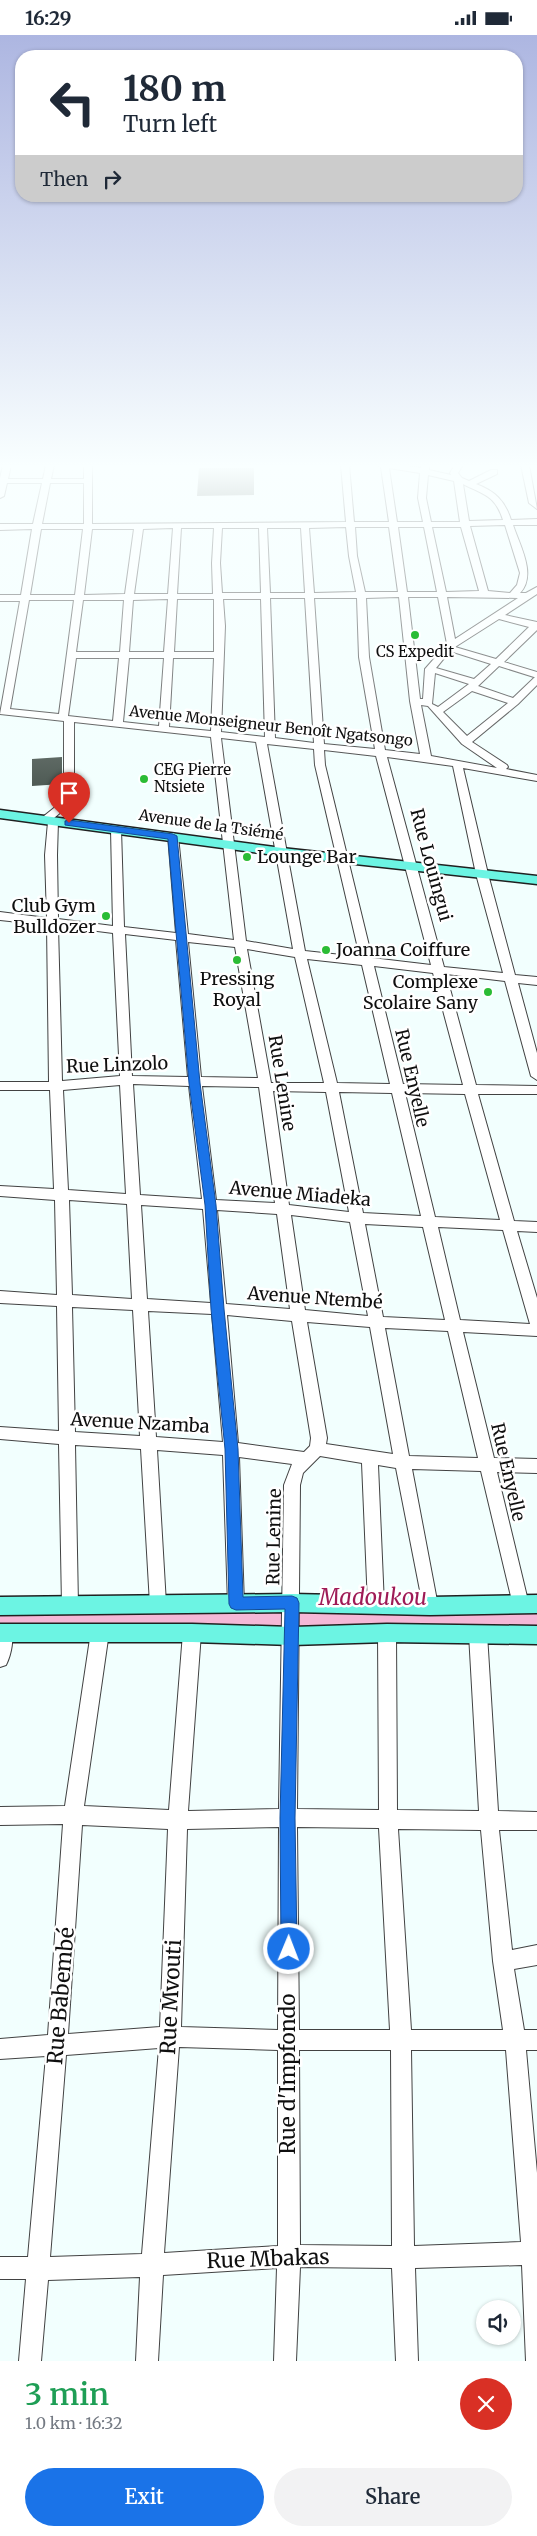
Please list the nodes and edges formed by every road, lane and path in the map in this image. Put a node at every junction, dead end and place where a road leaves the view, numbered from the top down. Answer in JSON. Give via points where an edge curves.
{"nodes":[{"id":1,"x":29,"y":574,"type":"edge"},
{"id":2,"x":81,"y":574,"type":"edge"},
{"id":3,"x":132,"y":574,"type":"edge"},
{"id":4,"x":173,"y":574,"type":"edge"},
{"id":5,"x":217,"y":574,"type":"edge"},
{"id":6,"x":266,"y":574,"type":"edge"},
{"id":7,"x":308,"y":574,"type":"edge"},
{"id":8,"x":357,"y":574,"type":"edge"},
{"id":9,"x":399,"y":574,"type":"edge"},
{"id":10,"x":436,"y":574,"type":"edge"},
{"id":11,"x":478,"y":574,"type":"edge"},
{"id":12,"x":524,"y":574,"type":"edge"},
{"id":13,"x":537,"y":590,"type":"edge"},
{"id":14,"x":484,"y":594,"type":"junction"},
{"id":15,"x":361,"y":595,"type":"junction"},
{"id":16,"x":440,"y":595,"type":"junction"},
{"id":17,"x":512,"y":595,"type":"junction"},
{"id":18,"x":310,"y":596,"type":"junction"},
{"id":19,"x":402,"y":596,"type":"junction"},
{"id":20,"x":527,"y":596,"type":"junction"},
{"id":21,"x":218,"y":597,"type":"junction"},
{"id":22,"x":267,"y":597,"type":"junction"},
{"id":23,"x":0,"y":598,"type":"edge"},
{"id":24,"x":24,"y":598,"type":"junction"},
{"id":25,"x":171,"y":598,"type":"junction"},
{"id":26,"x":78,"y":599,"type":"junction"},
{"id":27,"x":129,"y":599,"type":"junction"},
{"id":28,"x":496,"y":615,"type":"junction"},
{"id":29,"x":536,"y":626,"type":"edge"},
{"id":30,"x":451,"y":647,"type":"junction"},
{"id":31,"x":72,"y":655,"type":"junction"},
{"id":32,"x":169,"y":655,"type":"junction"},
{"id":33,"x":218,"y":655,"type":"junction"},
{"id":34,"x":124,"y":656,"type":"junction"},
{"id":35,"x":497,"y":663,"type":"junction"},
{"id":36,"x":430,"y":669,"type":"junction"},
{"id":37,"x":537,"y":675,"type":"edge"},
{"id":38,"x":537,"y":680,"type":"edge"},
{"id":39,"x":473,"y":685,"type":"junction"},
{"id":40,"x":415,"y":701,"type":"junction"},
{"id":41,"x":515,"y":702,"type":"junction"},
{"id":42,"x":428,"y":703,"type":"junction"},
{"id":43,"x":3,"y":711,"type":"edge"},
{"id":44,"x":437,"y":712,"type":"junction"},
{"id":45,"x":66,"y":718,"type":"junction"},
{"id":46,"x":118,"y":724,"type":"junction"},
{"id":47,"x":164,"y":730,"type":"junction"},
{"id":48,"x":216,"y":735,"type":"junction"},
{"id":49,"x":266,"y":741,"type":"junction"},
{"id":50,"x":466,"y":742,"type":"junction"},
{"id":51,"x":319,"y":747,"type":"junction"},
{"id":52,"x":381,"y":754,"type":"junction"},
{"id":53,"x":426,"y":757,"type":"junction"},
{"id":54,"x":457,"y":762,"type":"junction"},
{"id":55,"x":509,"y":771,"type":"junction"},
{"id":56,"x":537,"y":777,"type":"edge"},
{"id":57,"x":0,"y":814,"type":"edge"},
{"id":58,"x":48,"y":821,"type":"junction"},
{"id":59,"x":116,"y":829,"type":"junction"},
{"id":60,"x":173,"y":836,"type":"junction"},
{"id":61,"x":229,"y":843,"type":"junction"},
{"id":62,"x":282,"y":852,"type":"junction"},
{"id":63,"x":341,"y":858,"type":"junction"},
{"id":64,"x":412,"y":866,"type":"junction"},
{"id":65,"x":482,"y":874,"type":"junction"},
{"id":66,"x":537,"y":880,"type":"edge"},
{"id":67,"x":0,"y":916,"type":"edge"},
{"id":68,"x":53,"y":922,"type":"junction"},
{"id":69,"x":119,"y":929,"type":"junction"},
{"id":70,"x":181,"y":937,"type":"junction"},
{"id":71,"x":240,"y":944,"type":"junction"},
{"id":72,"x":300,"y":954,"type":"junction"},
{"id":73,"x":368,"y":961,"type":"junction"},
{"id":74,"x":439,"y":969,"type":"junction"},
{"id":75,"x":510,"y":979,"type":"junction"},
{"id":76,"x":537,"y":981,"type":"edge"},
{"id":77,"x":537,"y":1076,"type":"edge"},
{"id":78,"x":127,"y":1081,"type":"junction"},
{"id":79,"x":195,"y":1083,"type":"junction"},
{"id":80,"x":265,"y":1085,"type":"junction"},
{"id":81,"x":0,"y":1086,"type":"edge"},
{"id":82,"x":57,"y":1086,"type":"junction"},
{"id":83,"x":332,"y":1088,"type":"junction"},
{"id":84,"x":396,"y":1088,"type":"junction"},
{"id":85,"x":471,"y":1090,"type":"junction"},
{"id":86,"x":537,"y":1090,"type":"edge"},
{"id":87,"x":0,"y":1191,"type":"edge"},
{"id":88,"x":61,"y":1196,"type":"junction"},
{"id":89,"x":135,"y":1199,"type":"junction"},
{"id":90,"x":210,"y":1205,"type":"junction"},
{"id":91,"x":282,"y":1209,"type":"junction"},
{"id":92,"x":356,"y":1218,"type":"junction"},
{"id":93,"x":429,"y":1221,"type":"junction"},
{"id":94,"x":510,"y":1226,"type":"junction"},
{"id":95,"x":537,"y":1227,"type":"edge"},
{"id":96,"x":0,"y":1297,"type":"edge"},
{"id":97,"x":62,"y":1301,"type":"junction"},
{"id":98,"x":142,"y":1305,"type":"junction"},
{"id":99,"x":218,"y":1309,"type":"junction"},
{"id":100,"x":298,"y":1315,"type":"junction"},
{"id":101,"x":374,"y":1322,"type":"junction"},
{"id":102,"x":537,"y":1323,"type":"edge"},
{"id":103,"x":452,"y":1324,"type":"junction"},
{"id":104,"x":537,"y":1330,"type":"edge"},
{"id":105,"x":0,"y":1433,"type":"edge"},
{"id":106,"x":66,"y":1439,"type":"junction"},
{"id":107,"x":148,"y":1444,"type":"junction"},
{"id":108,"x":231,"y":1449,"type":"junction"},
{"id":109,"x":312,"y":1454,"type":"junction"},
{"id":110,"x":370,"y":1456,"type":"junction"},
{"id":111,"x":402,"y":1462,"type":"junction"},
{"id":112,"x":488,"y":1463,"type":"junction"},
{"id":113,"x":537,"y":1466,"type":"edge"},
{"id":114,"x":158,"y":1604,"type":"junction"},
{"id":115,"x":236,"y":1604,"type":"junction"},
{"id":116,"x":529,"y":1604,"type":"edge"},
{"id":117,"x":70,"y":1605,"type":"junction"},
{"id":118,"x":292,"y":1605,"type":"junction"},
{"id":119,"x":376,"y":1605,"type":"junction"},
{"id":120,"x":0,"y":1606,"type":"edge"},
{"id":121,"x":430,"y":1606,"type":"junction"},
{"id":122,"x":100,"y":1632,"type":"junction"},
{"id":123,"x":2,"y":1633,"type":"edge"},
{"id":124,"x":192,"y":1633,"type":"junction"},
{"id":125,"x":292,"y":1633,"type":"junction"},
{"id":126,"x":387,"y":1633,"type":"junction"},
{"id":127,"x":478,"y":1634,"type":"junction"},
{"id":128,"x":537,"y":1635,"type":"edge"},
{"id":129,"x":0,"y":1659,"type":"edge"},
{"id":130,"x":73,"y":1815,"type":"junction"},
{"id":131,"x":0,"y":1816,"type":"edge"},
{"id":132,"x":288,"y":1818,"type":"junction"},
{"id":133,"x":388,"y":1819,"type":"junction"},
{"id":134,"x":178,"y":1820,"type":"junction"},
{"id":135,"x":489,"y":1820,"type":"junction"},
{"id":136,"x":537,"y":1821,"type":"edge"},
{"id":137,"x":537,"y":1955,"type":"edge"},
{"id":138,"x":503,"y":1961,"type":"junction"},
{"id":139,"x":170,"y":2037,"type":"junction"},
{"id":140,"x":401,"y":2039,"type":"junction"},
{"id":141,"x":288,"y":2040,"type":"junction"},
{"id":142,"x":515,"y":2040,"type":"junction"},
{"id":143,"x":537,"y":2040,"type":"edge"},
{"id":144,"x":56,"y":2047,"type":"junction"},
{"id":145,"x":0,"y":2049,"type":"edge"},
{"id":146,"x":535,"y":2253,"type":"edge"},
{"id":147,"x":289,"y":2256,"type":"junction"},
{"id":148,"x":403,"y":2257,"type":"junction"},
{"id":149,"x":152,"y":2264,"type":"junction"},
{"id":150,"x":0,"y":2268,"type":"edge"},
{"id":151,"x":37,"y":2268,"type":"junction"},
{"id":152,"x":30,"y":2361,"type":"edge"},
{"id":153,"x":147,"y":2361,"type":"edge"},
{"id":154,"x":285,"y":2361,"type":"edge"},
{"id":155,"x":408,"y":2361,"type":"edge"},
{"id":156,"x":537,"y":2361,"type":"edge"}],
"edges":[{"from":1,"to":24,"type":"street"},
{"from":2,"to":26,"type":"street"},
{"from":3,"to":27,"type":"street"},
{"from":4,"to":25,"type":"street"},
{"from":5,"to":21,"type":"street","name":"Rue Lenine"},
{"from":6,"to":22,"type":"street"},
{"from":7,"to":18,"type":"street","name":"Rue Enyelle"},
{"from":8,"to":15,"type":"street","name":"Rue Louingui"},
{"from":9,"to":19,"type":"street"},
{"from":10,"to":16,"type":"street"},
{"from":11,"to":14,"type":"street"},
{"from":12,"to":17,"type":"street","via":[[525,579]]},
{"from":13,"to":20,"type":"street"},
{"from":14,"to":16,"type":"street"},
{"from":14,"to":17,"type":"street"},
{"from":15,"to":18,"type":"street"},
{"from":15,"to":19,"type":"street"},
{"from":15,"to":52,"type":"street","name":"Rue Louingui","via":[[364,657]]},
{"from":16,"to":19,"type":"street"},
{"from":16,"to":30,"type":"street"},
{"from":17,"to":20,"type":"street"},
{"from":18,"to":22,"type":"street"},
{"from":18,"to":51,"type":"street","name":"Rue Enyelle","via":[[311,659]]},
{"from":19,"to":40,"type":"street"},
{"from":20,"to":28,"type":"street"},
{"from":21,"to":22,"type":"street"},
{"from":21,"to":25,"type":"street"},
{"from":21,"to":33,"type":"street","name":"Rue Lenine"},
{"from":22,"to":49,"type":"street"},
{"from":23,"to":24,"type":"street"},
{"from":24,"to":26,"type":"street"},
{"from":24,"to":43,"type":"street"},
{"from":25,"to":27,"type":"street"},
{"from":25,"to":32,"type":"street"},
{"from":26,"to":27,"type":"street"},
{"from":26,"to":31,"type":"street"},
{"from":27,"to":34,"type":"street"},
{"from":28,"to":29,"type":"street"},
{"from":28,"to":30,"type":"street"},
{"from":29,"to":35,"type":"street"},
{"from":30,"to":35,"type":"street"},
{"from":30,"to":36,"type":"street"},
{"from":31,"to":34,"type":"street"},
{"from":31,"to":45,"type":"street"},
{"from":32,"to":33,"type":"street"},
{"from":32,"to":34,"type":"street"},
{"from":32,"to":47,"type":"street"},
{"from":33,"to":48,"type":"street","name":"Rue Lenine"},
{"from":34,"to":46,"type":"street"},
{"from":35,"to":37,"type":"street"},
{"from":35,"to":39,"type":"street"},
{"from":36,"to":39,"type":"street"},
{"from":36,"to":42,"type":"street"},
{"from":38,"to":41,"type":"street"},
{"from":39,"to":41,"type":"street"},
{"from":39,"to":44,"type":"street"},
{"from":40,"to":42,"type":"street"},
{"from":40,"to":53,"type":"street"},
{"from":41,"to":50,"type":"street"},
{"from":42,"to":44,"type":"street"},
{"from":43,"to":45,"type":"street","name":"Avenue Monseigneur Benoît Ngatsongo"},
{"from":44,"to":50,"type":"street"},
{"from":45,"to":46,"type":"street","name":"Avenue Monseigneur Benoît Ngatsongo"},
{"from":45,"to":58,"type":"street","via":[[69,801]]},
{"from":46,"to":47,"type":"street","name":"Avenue Monseigneur Benoît Ngatsongo"},
{"from":47,"to":48,"type":"street","name":"Avenue Monseigneur Benoît Ngatsongo"},
{"from":48,"to":49,"type":"street","name":"Avenue Monseigneur Benoît Ngatsongo"},
{"from":48,"to":61,"type":"street","name":"Rue Lenine"},
{"from":49,"to":51,"type":"street","name":"Avenue Monseigneur Benoît Ngatsongo"},
{"from":49,"to":62,"type":"street"},
{"from":50,"to":55,"type":"street"},
{"from":51,"to":52,"type":"street","name":"Avenue Monseigneur Benoît Ngatsongo"},
{"from":51,"to":63,"type":"street","name":"Rue Enyelle","via":[[320,765]]},
{"from":52,"to":53,"type":"street","name":"Avenue Monseigneur Benoît Ngatsongo"},
{"from":52,"to":64,"type":"street","name":"Rue Louingui"},
{"from":53,"to":54,"type":"street","name":"Avenue Monseigneur Benoît Ngatsongo"},
{"from":54,"to":55,"type":"street","name":"Avenue Monseigneur Benoît Ngatsongo"},
{"from":54,"to":65,"type":"street"},
{"from":55,"to":56,"type":"street","name":"Avenue Monseigneur Benoît Ngatsongo"},
{"from":57,"to":58,"type":"main road","name":"Avenue de la Tsiémé"},
{"from":58,"to":59,"type":"main road","name":"Avenue de la Tsiémé"},
{"from":58,"to":68,"type":"street"},
{"from":59,"to":60,"type":"main road","name":"Avenue de la Tsiémé"},
{"from":59,"to":69,"type":"street"},
{"from":60,"to":61,"type":"main road","name":"Avenue de la Tsiémé"},
{"from":60,"to":70,"type":"street"},
{"from":61,"to":62,"type":"main road","name":"Avenue de la Tsiémé"},
{"from":61,"to":71,"type":"street","name":"Rue Lenine"},
{"from":62,"to":63,"type":"main road","name":"Avenue de la Tsiémé"},
{"from":62,"to":72,"type":"street"},
{"from":63,"to":64,"type":"main road","name":"Avenue de la Tsiémé"},
{"from":63,"to":73,"type":"street","name":"Rue Enyelle"},
{"from":64,"to":65,"type":"main road","name":"Avenue de la Tsiémé"},
{"from":64,"to":74,"type":"street","name":"Rue Louingui"},
{"from":65,"to":66,"type":"main road","name":"Avenue de la Tsiémé"},
{"from":65,"to":75,"type":"street"},
{"from":67,"to":68,"type":"street"},
{"from":68,"to":69,"type":"street"},
{"from":68,"to":82,"type":"street"},
{"from":69,"to":70,"type":"street"},
{"from":69,"to":78,"type":"street"},
{"from":70,"to":71,"type":"street"},
{"from":70,"to":79,"type":"street"},
{"from":71,"to":72,"type":"street"},
{"from":71,"to":80,"type":"street","name":"Rue Lenine"},
{"from":72,"to":73,"type":"street"},
{"from":72,"to":83,"type":"street"},
{"from":73,"to":74,"type":"street"},
{"from":73,"to":84,"type":"street","name":"Rue Enyelle"},
{"from":74,"to":75,"type":"street"},
{"from":74,"to":85,"type":"street","name":"Rue Louingui"},
{"from":75,"to":76,"type":"street"},
{"from":75,"to":77,"type":"street"},
{"from":78,"to":79,"type":"street","name":"Rue Linzolo"},
{"from":78,"to":82,"type":"street","name":"Rue Linzolo"},
{"from":78,"to":89,"type":"street"},
{"from":79,"to":80,"type":"street","name":"Rue Linzolo"},
{"from":79,"to":90,"type":"street"},
{"from":80,"to":83,"type":"street","name":"Rue Linzolo"},
{"from":80,"to":91,"type":"street","name":"Rue Lenine"},
{"from":81,"to":82,"type":"street","name":"Rue Linzolo"},
{"from":82,"to":88,"type":"street"},
{"from":83,"to":84,"type":"street","name":"Rue Linzolo"},
{"from":83,"to":92,"type":"street"},
{"from":84,"to":85,"type":"street","name":"Rue Linzolo"},
{"from":84,"to":93,"type":"street","name":"Rue Enyelle"},
{"from":85,"to":86,"type":"street","name":"Rue Linzolo"},
{"from":85,"to":94,"type":"street","name":"Rue Louingui"},
{"from":87,"to":88,"type":"street","name":"Avenue Miadeka"},
{"from":88,"to":89,"type":"street","name":"Avenue Miadeka"},
{"from":88,"to":97,"type":"street"},
{"from":89,"to":90,"type":"street","name":"Avenue Miadeka"},
{"from":89,"to":98,"type":"street"},
{"from":90,"to":91,"type":"street","name":"Avenue Miadeka"},
{"from":90,"to":99,"type":"street"},
{"from":91,"to":92,"type":"street","name":"Avenue Miadeka"},
{"from":91,"to":100,"type":"street","name":"Rue Lenine"},
{"from":92,"to":93,"type":"street","name":"Avenue Miadeka"},
{"from":92,"to":101,"type":"street"},
{"from":93,"to":94,"type":"street","name":"Avenue Miadeka"},
{"from":93,"to":103,"type":"street","name":"Rue Enyelle"},
{"from":94,"to":95,"type":"street","name":"Avenue Miadeka"},
{"from":94,"to":102,"type":"street","name":"Rue Louingui"},
{"from":96,"to":97,"type":"street","name":"Avenue Ntembé"},
{"from":97,"to":98,"type":"street","name":"Avenue Ntembé"},
{"from":97,"to":106,"type":"street"},
{"from":98,"to":99,"type":"street","name":"Avenue Ntembé"},
{"from":98,"to":107,"type":"street"},
{"from":99,"to":100,"type":"street","name":"Avenue Ntembé"},
{"from":99,"to":108,"type":"street"},
{"from":100,"to":101,"type":"street","name":"Avenue Ntembé"},
{"from":100,"to":109,"type":"street","name":"Rue Lenine","via":[[319,1438]]},
{"from":101,"to":103,"type":"street","name":"Avenue Ntembé"},
{"from":101,"to":111,"type":"street"},
{"from":103,"to":104,"type":"street","name":"Avenue Ntembé"},
{"from":103,"to":112,"type":"street","name":"Rue Enyelle"},
{"from":105,"to":106,"type":"street","name":"Avenue Nzamba"},
{"from":106,"to":107,"type":"street","name":"Avenue Nzamba"},
{"from":106,"to":117,"type":"street"},
{"from":107,"to":108,"type":"street","name":"Avenue Nzamba"},
{"from":107,"to":114,"type":"street"},
{"from":108,"to":109,"type":"street","name":"Avenue Nzamba"},
{"from":108,"to":115,"type":"street"},
{"from":109,"to":110,"type":"street","name":"Avenue Nzamba"},
{"from":109,"to":118,"type":"street","name":"Rue Lenine","via":[[296,1471],[292,1485]]},
{"from":110,"to":111,"type":"street","name":"Avenue Nzamba"},
{"from":110,"to":119,"type":"street"},
{"from":111,"to":112,"type":"street","name":"Avenue Nzamba"},
{"from":111,"to":121,"type":"street"},
{"from":112,"to":113,"type":"street","name":"Avenue Nzamba"},
{"from":112,"to":116,"type":"street","name":"Rue Enyelle"},
{"from":114,"to":115,"type":"main road"},
{"from":114,"to":117,"type":"main road"},
{"from":115,"to":118,"type":"main road"},
{"from":116,"to":121,"type":"main road"},
{"from":117,"to":120,"type":"main road"},
{"from":118,"to":119,"type":"main road"},
{"from":118,"to":125,"type":"street","name":"Rue d'Impfondo"},
{"from":119,"to":121,"type":"main road"},
{"from":122,"to":123,"type":"main road"},
{"from":122,"to":124,"type":"main road"},
{"from":122,"to":130,"type":"street","name":"Rue Babembé"},
{"from":123,"to":129,"type":"street"},
{"from":124,"to":125,"type":"main road"},
{"from":124,"to":134,"type":"street","name":"Rue Mvouti"},
{"from":125,"to":126,"type":"main road"},
{"from":125,"to":132,"type":"street","name":"Rue d'Impfondo"},
{"from":126,"to":127,"type":"main road"},
{"from":126,"to":133,"type":"street"},
{"from":127,"to":128,"type":"main road"},
{"from":127,"to":135,"type":"street"},
{"from":130,"to":131,"type":"street"},
{"from":130,"to":134,"type":"street"},
{"from":130,"to":144,"type":"street","name":"Rue Babembé"},
{"from":132,"to":133,"type":"street"},
{"from":132,"to":134,"type":"street"},
{"from":132,"to":141,"type":"street","name":"Rue d'Impfondo"},
{"from":133,"to":135,"type":"street"},
{"from":133,"to":140,"type":"street"},
{"from":134,"to":139,"type":"street","name":"Rue Mvouti"},
{"from":135,"to":136,"type":"street"},
{"from":135,"to":138,"type":"street"},
{"from":137,"to":138,"type":"street"},
{"from":138,"to":142,"type":"street"},
{"from":139,"to":141,"type":"street"},
{"from":139,"to":144,"type":"street"},
{"from":139,"to":149,"type":"street","name":"Rue Mvouti"},
{"from":140,"to":141,"type":"street"},
{"from":140,"to":142,"type":"street"},
{"from":140,"to":148,"type":"street"},
{"from":141,"to":147,"type":"street","name":"Rue d'Impfondo"},
{"from":142,"to":143,"type":"street"},
{"from":142,"to":146,"type":"street"},
{"from":144,"to":145,"type":"street"},
{"from":144,"to":151,"type":"street","name":"Rue Babembé"},
{"from":146,"to":148,"type":"street","name":"Rue Mbakas"},
{"from":146,"to":156,"type":"street"},
{"from":147,"to":148,"type":"street","name":"Rue Mbakas"},
{"from":147,"to":149,"type":"street","name":"Rue Mbakas"},
{"from":147,"to":154,"type":"street","name":"Rue d'Impfondo"},
{"from":148,"to":155,"type":"street"},
{"from":149,"to":151,"type":"street","name":"Rue Mbakas","via":[[84,2269]]},
{"from":149,"to":153,"type":"street","name":"Rue Mvouti"},
{"from":150,"to":151,"type":"street","name":"Rue Mbakas"},
{"from":151,"to":152,"type":"street","name":"Rue Babembé"}]}
